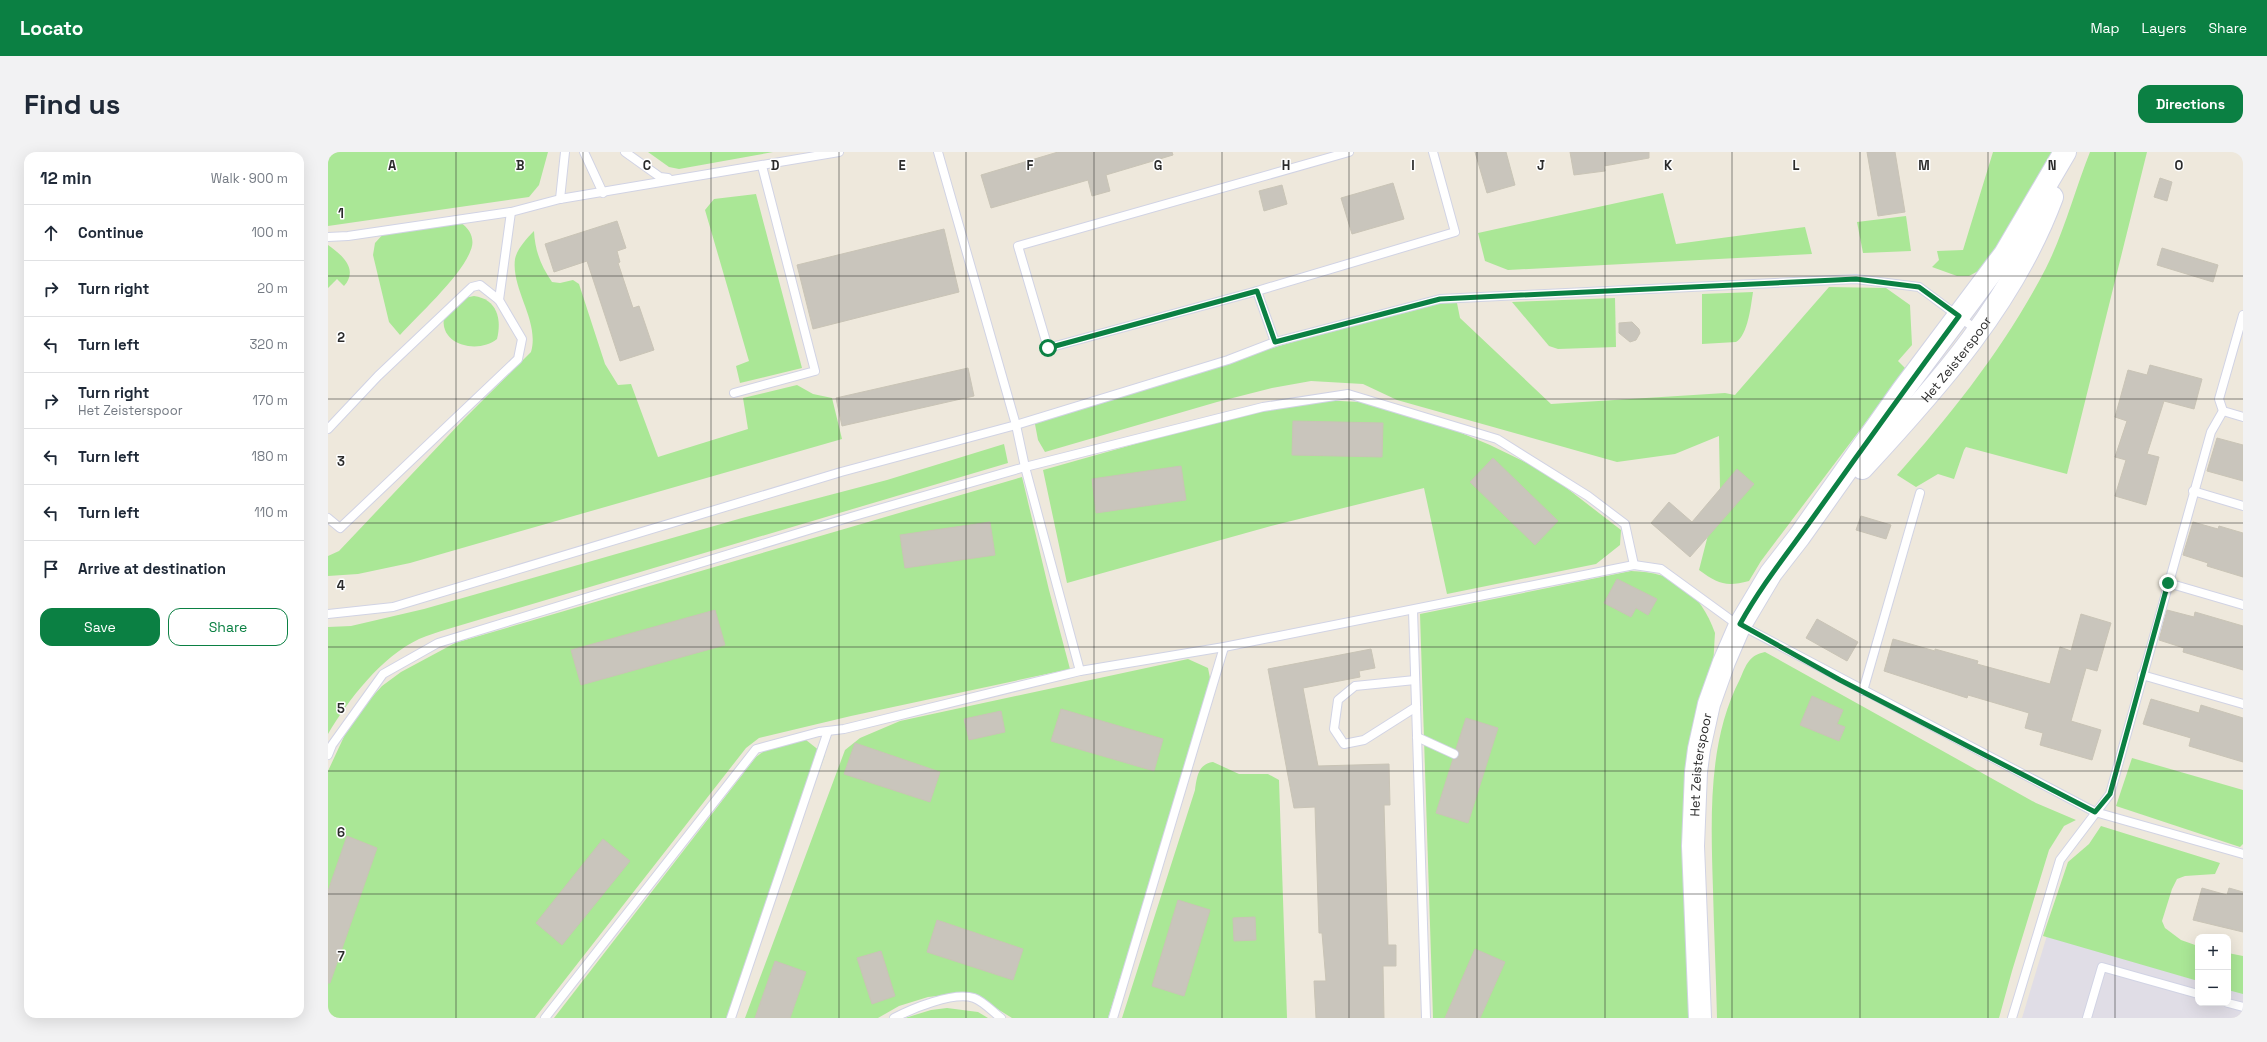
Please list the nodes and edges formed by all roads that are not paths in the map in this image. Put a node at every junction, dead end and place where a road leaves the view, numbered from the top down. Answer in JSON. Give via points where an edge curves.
{"nodes":[{"id":1,"x":565,"y":152,"type":"edge"},
{"id":2,"x":584,"y":152,"type":"edge"},
{"id":3,"x":625,"y":152,"type":"edge"},
{"id":4,"x":839,"y":152,"type":"edge"},
{"id":5,"x":938,"y":152,"type":"edge"},
{"id":6,"x":1349,"y":152,"type":"edge"},
{"id":7,"x":1433,"y":152,"type":"edge"},
{"id":8,"x":2064,"y":152,"type":"edge"},
{"id":9,"x":2068,"y":152,"type":"edge"},
{"id":10,"x":762,"y":166,"type":"junction"},
{"id":11,"x":677,"y":179,"type":"junction"},
{"id":12,"x":603,"y":193,"type":"junction"},
{"id":13,"x":560,"y":199,"type":"junction"},
{"id":14,"x":511,"y":212,"type":"junction"},
{"id":15,"x":328,"y":237,"type":"edge"},
{"id":16,"x":1257,"y":291,"type":"junction"},
{"id":17,"x":499,"y":300,"type":"junction"},
{"id":18,"x":2243,"y":315,"type":"edge"},
{"id":19,"x":1959,"y":316,"type":"junction"},
{"id":20,"x":1979,"y":332,"type":"junction"},
{"id":21,"x":1275,"y":342,"type":"junction"},
{"id":22,"x":734,"y":393,"type":"dead end"},
{"id":23,"x":2222,"y":411,"type":"junction"},
{"id":24,"x":2243,"y":417,"type":"edge"},
{"id":25,"x":1016,"y":424,"type":"junction"},
{"id":26,"x":328,"y":429,"type":"edge"},
{"id":27,"x":1025,"y":467,"type":"junction"},
{"id":28,"x":2193,"y":491,"type":"junction"},
{"id":29,"x":1920,"y":493,"type":"dead end"},
{"id":30,"x":2243,"y":506,"type":"edge"},
{"id":31,"x":328,"y":518,"type":"edge"},
{"id":32,"x":1799,"y":537,"type":"junction"},
{"id":33,"x":1634,"y":565,"type":"junction"},
{"id":34,"x":2168,"y":583,"type":"junction"},
{"id":35,"x":2243,"y":605,"type":"edge"},
{"id":36,"x":1413,"y":610,"type":"junction"},
{"id":37,"x":328,"y":614,"type":"edge"},
{"id":38,"x":1740,"y":624,"type":"junction"},
{"id":39,"x":1224,"y":646,"type":"junction"},
{"id":40,"x":1080,"y":671,"type":"junction"},
{"id":41,"x":2142,"y":675,"type":"junction"},
{"id":42,"x":1415,"y":680,"type":"junction"},
{"id":43,"x":1863,"y":691,"type":"junction"},
{"id":44,"x":2243,"y":704,"type":"edge"},
{"id":45,"x":1416,"y":707,"type":"junction"},
{"id":46,"x":828,"y":731,"type":"junction"},
{"id":47,"x":1417,"y":737,"type":"junction"},
{"id":48,"x":1454,"y":754,"type":"dead end"},
{"id":49,"x":328,"y":755,"type":"edge"},
{"id":50,"x":2095,"y":812,"type":"junction"},
{"id":51,"x":2243,"y":854,"type":"edge"},
{"id":52,"x":2195,"y":993,"type":"edge"},
{"id":53,"x":2231,"y":1004,"type":"edge"},
{"id":54,"x":2243,"y":1007,"type":"edge"},
{"id":55,"x":545,"y":1018,"type":"edge"},
{"id":56,"x":731,"y":1018,"type":"edge"},
{"id":57,"x":894,"y":1018,"type":"edge"},
{"id":58,"x":1001,"y":1018,"type":"edge"},
{"id":59,"x":1113,"y":1018,"type":"edge"},
{"id":60,"x":1426,"y":1018,"type":"edge"},
{"id":61,"x":1700,"y":1018,"type":"edge"},
{"id":62,"x":2012,"y":1018,"type":"edge"},
{"id":63,"x":2087,"y":1018,"type":"edge"}],
"edges":[{"from":1,"to":13,"type":"lane"},
{"from":2,"to":12,"type":"lane"},
{"from":3,"to":11,"type":"lane","via":[[660,177]]},
{"from":4,"to":10,"type":"lane"},
{"from":5,"to":25,"type":"lane"},
{"from":6,"to":16,"type":"lane","via":[[1018,246],[1048,348]]},
{"from":7,"to":16,"type":"lane","via":[[1456,232]]},
{"from":8,"to":19,"type":"street","name":"Het Zeisterspoor","via":[[2005,254]]},
{"from":9,"to":20,"type":"street","name":"Het Zeisterspoor","via":[[2038,233]]},
{"from":10,"to":11,"type":"lane"},
{"from":10,"to":22,"type":"lane","via":[[815,371]]},
{"from":11,"to":12,"type":"lane"},
{"from":12,"to":13,"type":"lane"},
{"from":13,"to":14,"type":"lane"},
{"from":14,"to":15,"type":"lane"},
{"from":14,"to":17,"type":"lane"},
{"from":16,"to":21,"type":"lane"},
{"from":17,"to":26,"type":"lane","via":[[480,285],[472,287],[378,376]]},
{"from":17,"to":31,"type":"lane","via":[[522,339],[518,359],[340,528]]},
{"from":18,"to":23,"type":"lane","via":[[2219,399]]},
{"from":19,"to":20,"type":"lane"},
{"from":19,"to":21,"type":"lane","via":[[1919,287],[1856,279],[1440,299]]},
{"from":19,"to":32,"type":"street","name":"Het Zeisterspoor"},
{"from":20,"to":32,"type":"street","name":"Het Zeisterspoor","via":[[1920,405]]},
{"from":21,"to":25,"type":"lane","via":[[1228,360]]},
{"from":23,"to":24,"type":"lane"},
{"from":23,"to":28,"type":"lane","via":[[2211,432]]},
{"from":25,"to":27,"type":"lane"},
{"from":25,"to":37,"type":"lane","via":[[841,472],[393,607]]},
{"from":27,"to":33,"type":"lane","via":[[1263,407],[1348,394],[1497,439],[1588,496],[1626,524]]},
{"from":27,"to":40,"type":"lane"},
{"from":27,"to":49,"type":"lane","via":[[851,516],[438,644],[383,674],[332,745]]},
{"from":28,"to":30,"type":"lane"},
{"from":28,"to":34,"type":"lane"},
{"from":29,"to":43,"type":"lane"},
{"from":32,"to":38,"type":"street","name":"Het Zeisterspoor","via":[[1771,573]]},
{"from":33,"to":36,"type":"lane"},
{"from":33,"to":38,"type":"lane","via":[[1661,569]]},
{"from":34,"to":35,"type":"lane"},
{"from":34,"to":41,"type":"lane"},
{"from":36,"to":39,"type":"lane"},
{"from":36,"to":42,"type":"lane"},
{"from":38,"to":43,"type":"lane"},
{"from":38,"to":61,"type":"street","name":"Het Zeisterspoor","via":[[1709,704],[1696,772],[1693,846]]},
{"from":39,"to":40,"type":"lane"},
{"from":39,"to":59,"type":"lane"},
{"from":40,"to":46,"type":"lane"},
{"from":41,"to":44,"type":"lane"},
{"from":41,"to":50,"type":"lane","via":[[2110,794]]},
{"from":42,"to":45,"type":"lane"},
{"from":42,"to":45,"type":"lane","via":[[1355,686],[1338,700],[1334,729],[1344,744],[1364,740]]},
{"from":43,"to":50,"type":"lane"},
{"from":45,"to":47,"type":"lane"},
{"from":46,"to":55,"type":"lane","via":[[756,749]]},
{"from":46,"to":56,"type":"lane"},
{"from":47,"to":48,"type":"lane"},
{"from":47,"to":60,"type":"lane"},
{"from":50,"to":51,"type":"lane"},
{"from":50,"to":62,"type":"lane","via":[[2060,860]]},
{"from":52,"to":63,"type":"lane","via":[[2102,967]]},
{"from":53,"to":54,"type":"lane"},
{"from":57,"to":58,"type":"lane","via":[[912,1008],[949,998],[973,998]]}]}
